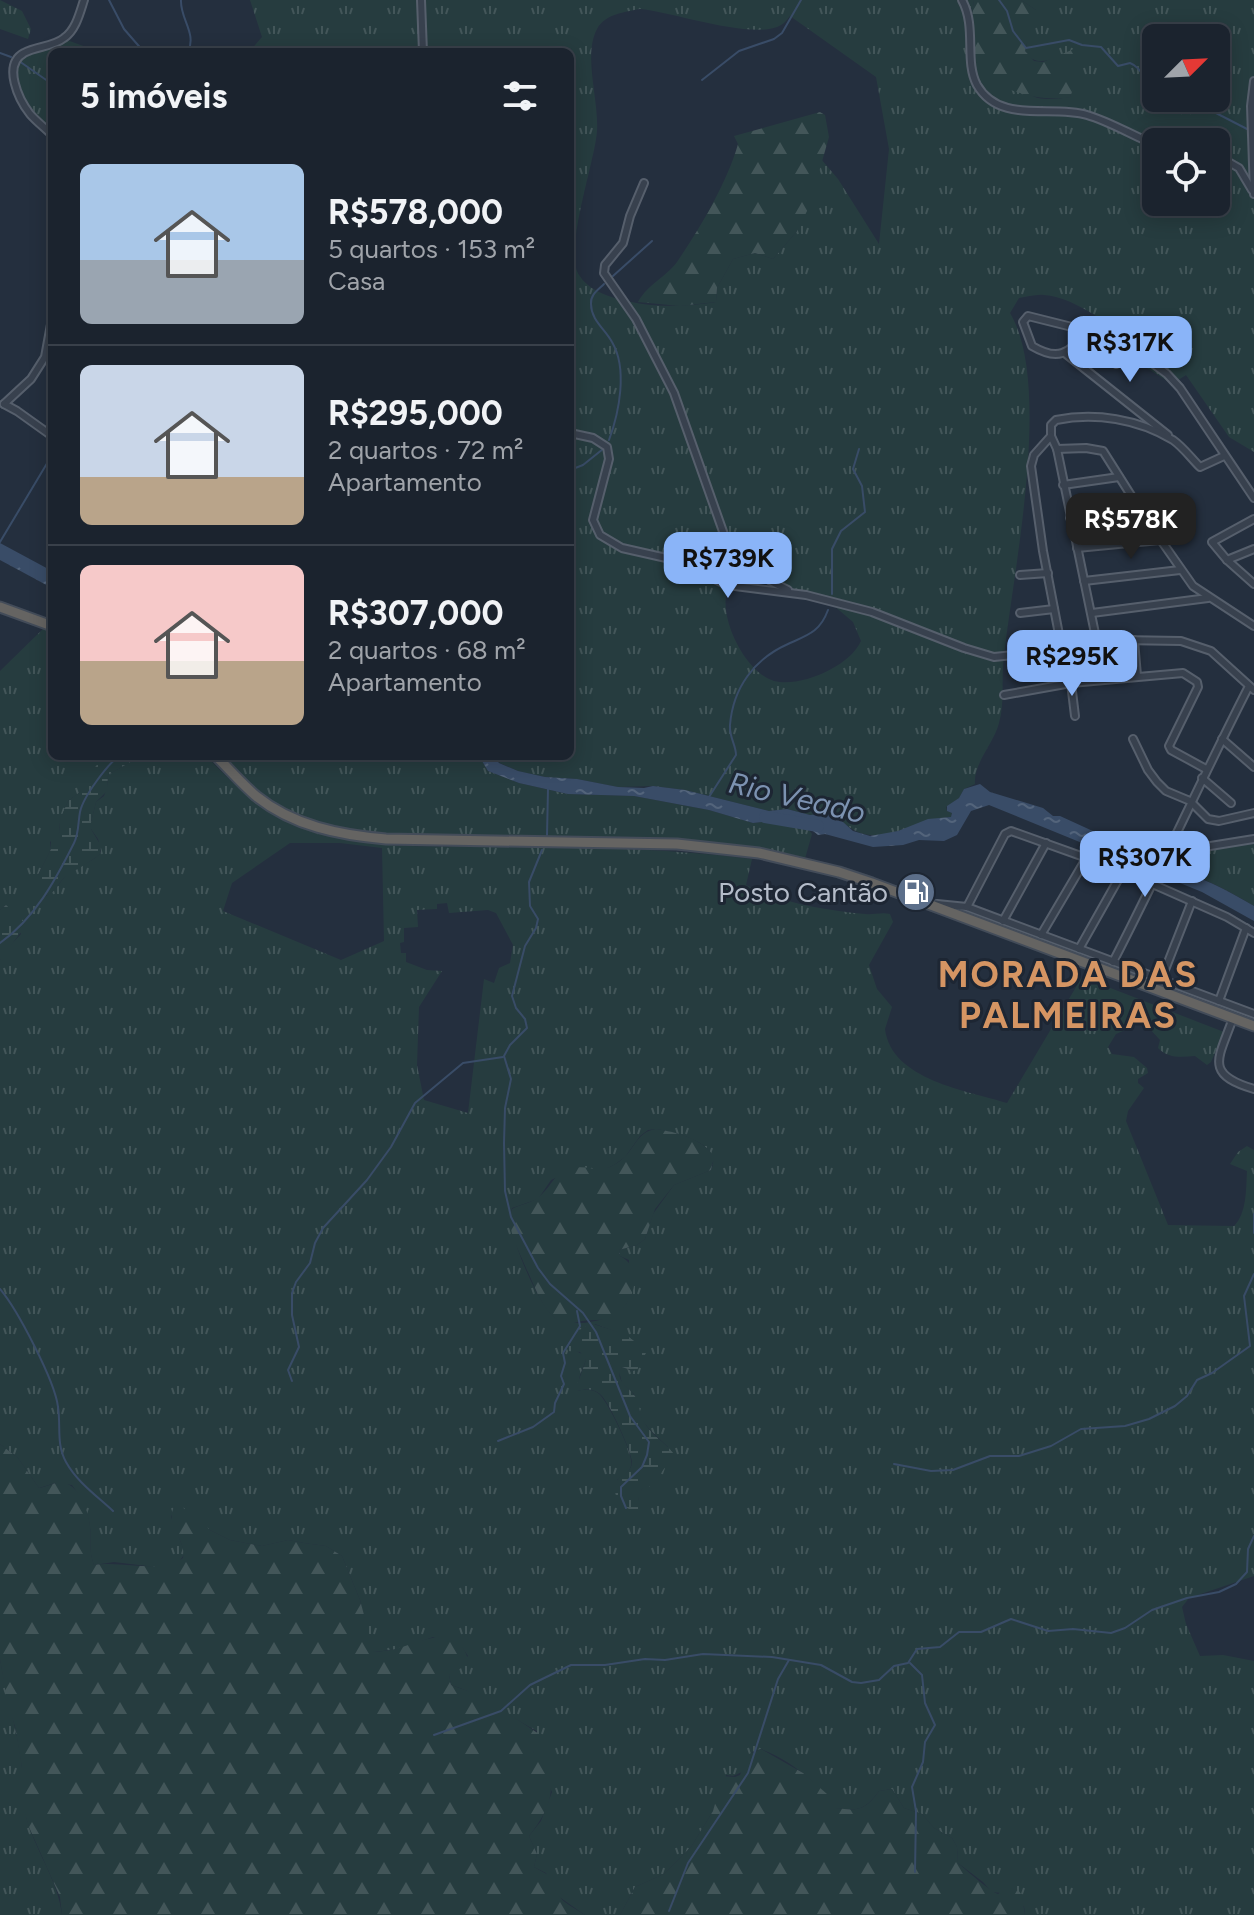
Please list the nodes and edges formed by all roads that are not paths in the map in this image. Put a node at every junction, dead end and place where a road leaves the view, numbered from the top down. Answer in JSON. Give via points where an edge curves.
{"nodes":[{"id":1,"x":84,"y":0,"type":"edge"},
{"id":2,"x":421,"y":0,"type":"edge"},
{"id":3,"x":962,"y":0,"type":"edge"},
{"id":4,"x":423,"y":48,"type":"edge"},
{"id":5,"x":1254,"y":81,"type":"edge"},
{"id":6,"x":48,"y":131,"type":"edge"},
{"id":7,"x":1142,"y":139,"type":"edge"},
{"id":8,"x":1230,"y":163,"type":"edge"},
{"id":9,"x":644,"y":183,"type":"dead end"},
{"id":10,"x":1254,"y":194,"type":"edge"},
{"id":11,"x":1089,"y":331,"type":"junction"},
{"id":12,"x":48,"y":341,"type":"edge"},
{"id":13,"x":1066,"y":354,"type":"junction"},
{"id":14,"x":1136,"y":354,"type":"junction"},
{"id":15,"x":1116,"y":364,"type":"dead end"},
{"id":16,"x":2,"y":404,"type":"edge"},
{"id":17,"x":48,"y":433,"type":"edge"},
{"id":18,"x":574,"y":434,"type":"edge"},
{"id":19,"x":1051,"y":436,"type":"junction"},
{"id":20,"x":1174,"y":440,"type":"junction"},
{"id":21,"x":1057,"y":449,"type":"junction"},
{"id":22,"x":1224,"y":456,"type":"junction"},
{"id":23,"x":1119,"y":477,"type":"junction"},
{"id":24,"x":1063,"y":485,"type":"junction"},
{"id":25,"x":1254,"y":498,"type":"edge"},
{"id":26,"x":1139,"y":507,"type":"junction"},
{"id":27,"x":1070,"y":518,"type":"junction"},
{"id":28,"x":1254,"y":519,"type":"edge"},
{"id":29,"x":1160,"y":540,"type":"junction"},
{"id":30,"x":1077,"y":548,"type":"junction"},
{"id":31,"x":1254,"y":549,"type":"edge"},
{"id":32,"x":1227,"y":560,"type":"junction"},
{"id":33,"x":1180,"y":570,"type":"junction"},
{"id":34,"x":1048,"y":573,"type":"junction"},
{"id":35,"x":1020,"y":575,"type":"dead end"},
{"id":36,"x":1084,"y":581,"type":"junction"},
{"id":37,"x":1254,"y":584,"type":"edge"},
{"id":38,"x":795,"y":594,"type":"junction"},
{"id":39,"x":1208,"y":598,"type":"junction"},
{"id":40,"x":0,"y":607,"type":"edge"},
{"id":41,"x":1054,"y":609,"type":"junction"},
{"id":42,"x":1020,"y":613,"type":"dead end"},
{"id":43,"x":1092,"y":613,"type":"junction"},
{"id":44,"x":48,"y":625,"type":"edge"},
{"id":45,"x":1254,"y":626,"type":"edge"},
{"id":46,"x":1134,"y":640,"type":"junction"},
{"id":47,"x":1097,"y":643,"type":"junction"},
{"id":48,"x":1062,"y":650,"type":"junction"},
{"id":49,"x":1137,"y":676,"type":"junction"},
{"id":50,"x":1071,"y":683,"type":"junction"},
{"id":51,"x":1252,"y":688,"type":"edge"},
{"id":52,"x":1004,"y":695,"type":"dead end"},
{"id":53,"x":1075,"y":716,"type":"dead end"},
{"id":54,"x":1133,"y":739,"type":"dead end"},
{"id":55,"x":1222,"y":739,"type":"junction"},
{"id":56,"x":220,"y":760,"type":"edge"},
{"id":57,"x":1252,"y":763,"type":"edge"},
{"id":58,"x":1206,"y":769,"type":"junction"},
{"id":59,"x":1202,"y":778,"type":"junction"},
{"id":60,"x":1190,"y":801,"type":"junction"},
{"id":61,"x":1231,"y":803,"type":"dead end"},
{"id":62,"x":1254,"y":813,"type":"edge"},
{"id":63,"x":1254,"y":839,"type":"edge"},
{"id":64,"x":1046,"y":843,"type":"junction"},
{"id":65,"x":1167,"y":854,"type":"junction"},
{"id":66,"x":1087,"y":857,"type":"junction"},
{"id":67,"x":1123,"y":871,"type":"junction"},
{"id":68,"x":1154,"y":882,"type":"junction"},
{"id":69,"x":1192,"y":901,"type":"junction"},
{"id":70,"x":929,"y":904,"type":"junction"},
{"id":71,"x":967,"y":907,"type":"junction"},
{"id":72,"x":1003,"y":921,"type":"junction"},
{"id":73,"x":1246,"y":928,"type":"junction"},
{"id":74,"x":1254,"y":933,"type":"edge"},
{"id":75,"x":1041,"y":935,"type":"junction"},
{"id":76,"x":1079,"y":949,"type":"junction"},
{"id":77,"x":1113,"y":962,"type":"junction"},
{"id":78,"x":1161,"y":980,"type":"junction"},
{"id":79,"x":1219,"y":1001,"type":"junction"},
{"id":80,"x":1254,"y":1014,"type":"edge"},
{"id":81,"x":1233,"y":1018,"type":"junction"},
{"id":82,"x":1254,"y":1026,"type":"edge"},
{"id":83,"x":1254,"y":1089,"type":"edge"}],
"edges":[{"from":1,"to":6,"type":"street","via":[[63,39],[16,60],[14,82],[25,105]]},
{"from":2,"to":4,"type":"street"},
{"from":3,"to":7,"type":"street","via":[[971,25],[974,77],[990,98],[1018,110],[1083,113]]},
{"from":5,"to":10,"type":"street"},
{"from":8,"to":10,"type":"street","via":[[1239,168]]},
{"from":9,"to":38,"type":"street","via":[[623,243],[604,273],[636,319],[674,393],[726,540],[756,571]]},
{"from":11,"to":13,"type":"street"},
{"from":11,"to":13,"type":"street","via":[[1025,317],[1032,346]]},
{"from":11,"to":14,"type":"street"},
{"from":12,"to":16,"type":"street","via":[[31,379]]},
{"from":13,"to":20,"type":"street"},
{"from":14,"to":15,"type":"street"},
{"from":14,"to":22,"type":"street","via":[[1173,380]]},
{"from":16,"to":17,"type":"street"},
{"from":18,"to":38,"type":"street","via":[[601,442],[609,453],[593,515],[595,528],[609,542],[675,560],[727,585]]},
{"from":19,"to":20,"type":"street","via":[[1056,420],[1099,417],[1136,424]]},
{"from":19,"to":21,"type":"street"},
{"from":19,"to":34,"type":"street","via":[[1031,461]]},
{"from":20,"to":22,"type":"street","via":[[1200,467]]},
{"from":21,"to":23,"type":"street","via":[[1103,451]]},
{"from":21,"to":24,"type":"street"},
{"from":22,"to":25,"type":"street"},
{"from":23,"to":24,"type":"street"},
{"from":23,"to":26,"type":"street"},
{"from":24,"to":27,"type":"street"},
{"from":26,"to":27,"type":"street"},
{"from":26,"to":29,"type":"street"},
{"from":27,"to":30,"type":"street"},
{"from":28,"to":32,"type":"street","via":[[1214,540]]},
{"from":29,"to":30,"type":"street"},
{"from":29,"to":33,"type":"street"},
{"from":30,"to":36,"type":"street"},
{"from":31,"to":32,"type":"street"},
{"from":32,"to":37,"type":"street"},
{"from":33,"to":36,"type":"street"},
{"from":33,"to":39,"type":"street"},
{"from":34,"to":35,"type":"street"},
{"from":34,"to":41,"type":"street"},
{"from":36,"to":43,"type":"street"},
{"from":38,"to":48,"type":"street","via":[[872,612],[994,657]]},
{"from":39,"to":43,"type":"street"},
{"from":39,"to":45,"type":"street"},
{"from":40,"to":44,"type":"highway"},
{"from":41,"to":42,"type":"street"},
{"from":41,"to":48,"type":"street"},
{"from":43,"to":47,"type":"street"},
{"from":46,"to":47,"type":"street"},
{"from":46,"to":49,"type":"street"},
{"from":46,"to":51,"type":"street","via":[[1170,639],[1206,648]]},
{"from":47,"to":48,"type":"street"},
{"from":49,"to":50,"type":"street"},
{"from":49,"to":58,"type":"street","via":[[1176,671],[1197,682],[1169,746]]},
{"from":50,"to":52,"type":"street"},
{"from":50,"to":53,"type":"street"},
{"from":51,"to":55,"type":"street"},
{"from":54,"to":60,"type":"street","via":[[1157,782]]},
{"from":55,"to":57,"type":"street"},
{"from":55,"to":58,"type":"street"},
{"from":56,"to":70,"type":"highway","via":[[277,809],[343,835],[720,848],[839,872]]},
{"from":58,"to":59,"type":"street"},
{"from":59,"to":60,"type":"street"},
{"from":59,"to":61,"type":"street"},
{"from":60,"to":62,"type":"street","via":[[1215,822]]},
{"from":60,"to":65,"type":"street"},
{"from":63,"to":65,"type":"street"},
{"from":64,"to":66,"type":"street"},
{"from":64,"to":71,"type":"street","via":[[1011,831],[1005,834]]},
{"from":64,"to":72,"type":"street"},
{"from":65,"to":68,"type":"street"},
{"from":66,"to":67,"type":"street"},
{"from":66,"to":75,"type":"street"},
{"from":67,"to":68,"type":"street"},
{"from":67,"to":76,"type":"street"},
{"from":68,"to":69,"type":"street"},
{"from":68,"to":77,"type":"street"},
{"from":69,"to":73,"type":"street"},
{"from":69,"to":78,"type":"street"},
{"from":70,"to":71,"type":"street"},
{"from":70,"to":81,"type":"highway"},
{"from":71,"to":72,"type":"street"},
{"from":72,"to":75,"type":"street"},
{"from":73,"to":74,"type":"street"},
{"from":73,"to":79,"type":"street"},
{"from":75,"to":76,"type":"street"},
{"from":76,"to":77,"type":"street"},
{"from":77,"to":78,"type":"street"},
{"from":78,"to":79,"type":"street"},
{"from":79,"to":80,"type":"street"},
{"from":81,"to":82,"type":"highway"},
{"from":81,"to":83,"type":"street","via":[[1219,1068],[1232,1082]]}]}
